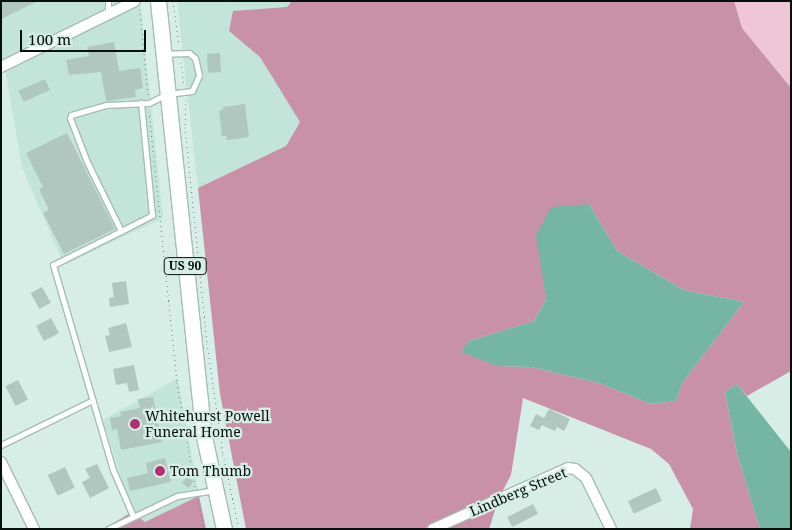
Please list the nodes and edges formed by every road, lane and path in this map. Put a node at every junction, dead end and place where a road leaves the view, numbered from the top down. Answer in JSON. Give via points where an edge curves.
{"nodes":[{"id":1,"x":108,"y":1,"type":"edge"},
{"id":2,"x":135,"y":1,"type":"edge"},
{"id":3,"x":141,"y":1,"type":"edge"},
{"id":4,"x":158,"y":1,"type":"edge"},
{"id":5,"x":173,"y":1,"type":"edge"},
{"id":6,"x":108,"y":14,"type":"junction"},
{"id":7,"x":180,"y":53,"type":"junction"},
{"id":8,"x":163,"y":55,"type":"junction"},
{"id":9,"x":1,"y":67,"type":"edge"},
{"id":10,"x":185,"y":93,"type":"junction"},
{"id":11,"x":167,"y":94,"type":"junction"},
{"id":12,"x":141,"y":103,"type":"junction"},
{"id":13,"x":149,"y":103,"type":"junction"},
{"id":14,"x":120,"y":232,"type":"junction"},
{"id":15,"x":93,"y":400,"type":"junction"},
{"id":16,"x":1,"y":445,"type":"edge"},
{"id":17,"x":1,"y":462,"type":"edge"},
{"id":18,"x":215,"y":490,"type":"junction"},
{"id":19,"x":196,"y":495,"type":"junction"},
{"id":20,"x":133,"y":516,"type":"junction"},
{"id":21,"x":34,"y":529,"type":"edge"},
{"id":22,"x":108,"y":529,"type":"edge"},
{"id":23,"x":204,"y":529,"type":"edge"},
{"id":24,"x":224,"y":529,"type":"edge"},
{"id":25,"x":239,"y":529,"type":"edge"},
{"id":26,"x":433,"y":529,"type":"edge"},
{"id":27,"x":611,"y":529,"type":"edge"}],
"edges":[{"from":1,"to":6,"type":"lane"},
{"from":2,"to":6,"type":"street"},
{"from":3,"to":13,"type":"path"},
{"from":4,"to":8,"type":"main road","number":"US 90"},
{"from":5,"to":7,"type":"path"},
{"from":6,"to":9,"type":"street"},
{"from":7,"to":8,"type":"lane"},
{"from":7,"to":10,"type":"path"},
{"from":7,"to":10,"type":"lane","via":[[189,53],[195,58],[198,68],[197,86]]},
{"from":8,"to":11,"type":"main road","number":"US 90"},
{"from":10,"to":11,"type":"lane"},
{"from":10,"to":25,"type":"path","via":[[185,127],[207,343],[223,454]]},
{"from":11,"to":13,"type":"lane"},
{"from":11,"to":18,"type":"main road","number":"US 90","via":[[203,432]]},
{"from":12,"to":13,"type":"lane"},
{"from":12,"to":14,"type":"lane","via":[[152,215]]},
{"from":12,"to":14,"type":"lane","via":[[106,105],[70,118]]},
{"from":13,"to":19,"type":"path","via":[[177,382]]},
{"from":14,"to":15,"type":"lane","via":[[53,265]]},
{"from":15,"to":16,"type":"lane"},
{"from":15,"to":20,"type":"lane","via":[[114,470]]},
{"from":17,"to":21,"type":"street"},
{"from":18,"to":19,"type":"lane"},
{"from":18,"to":24,"type":"main road","number":"US 90"},
{"from":19,"to":20,"type":"lane","via":[[176,496]]},
{"from":19,"to":23,"type":"path"},
{"from":20,"to":22,"type":"lane"},
{"from":26,"to":27,"type":"street","name":"Lindberg Street","via":[[554,473],[575,469],[586,478]]}]}
